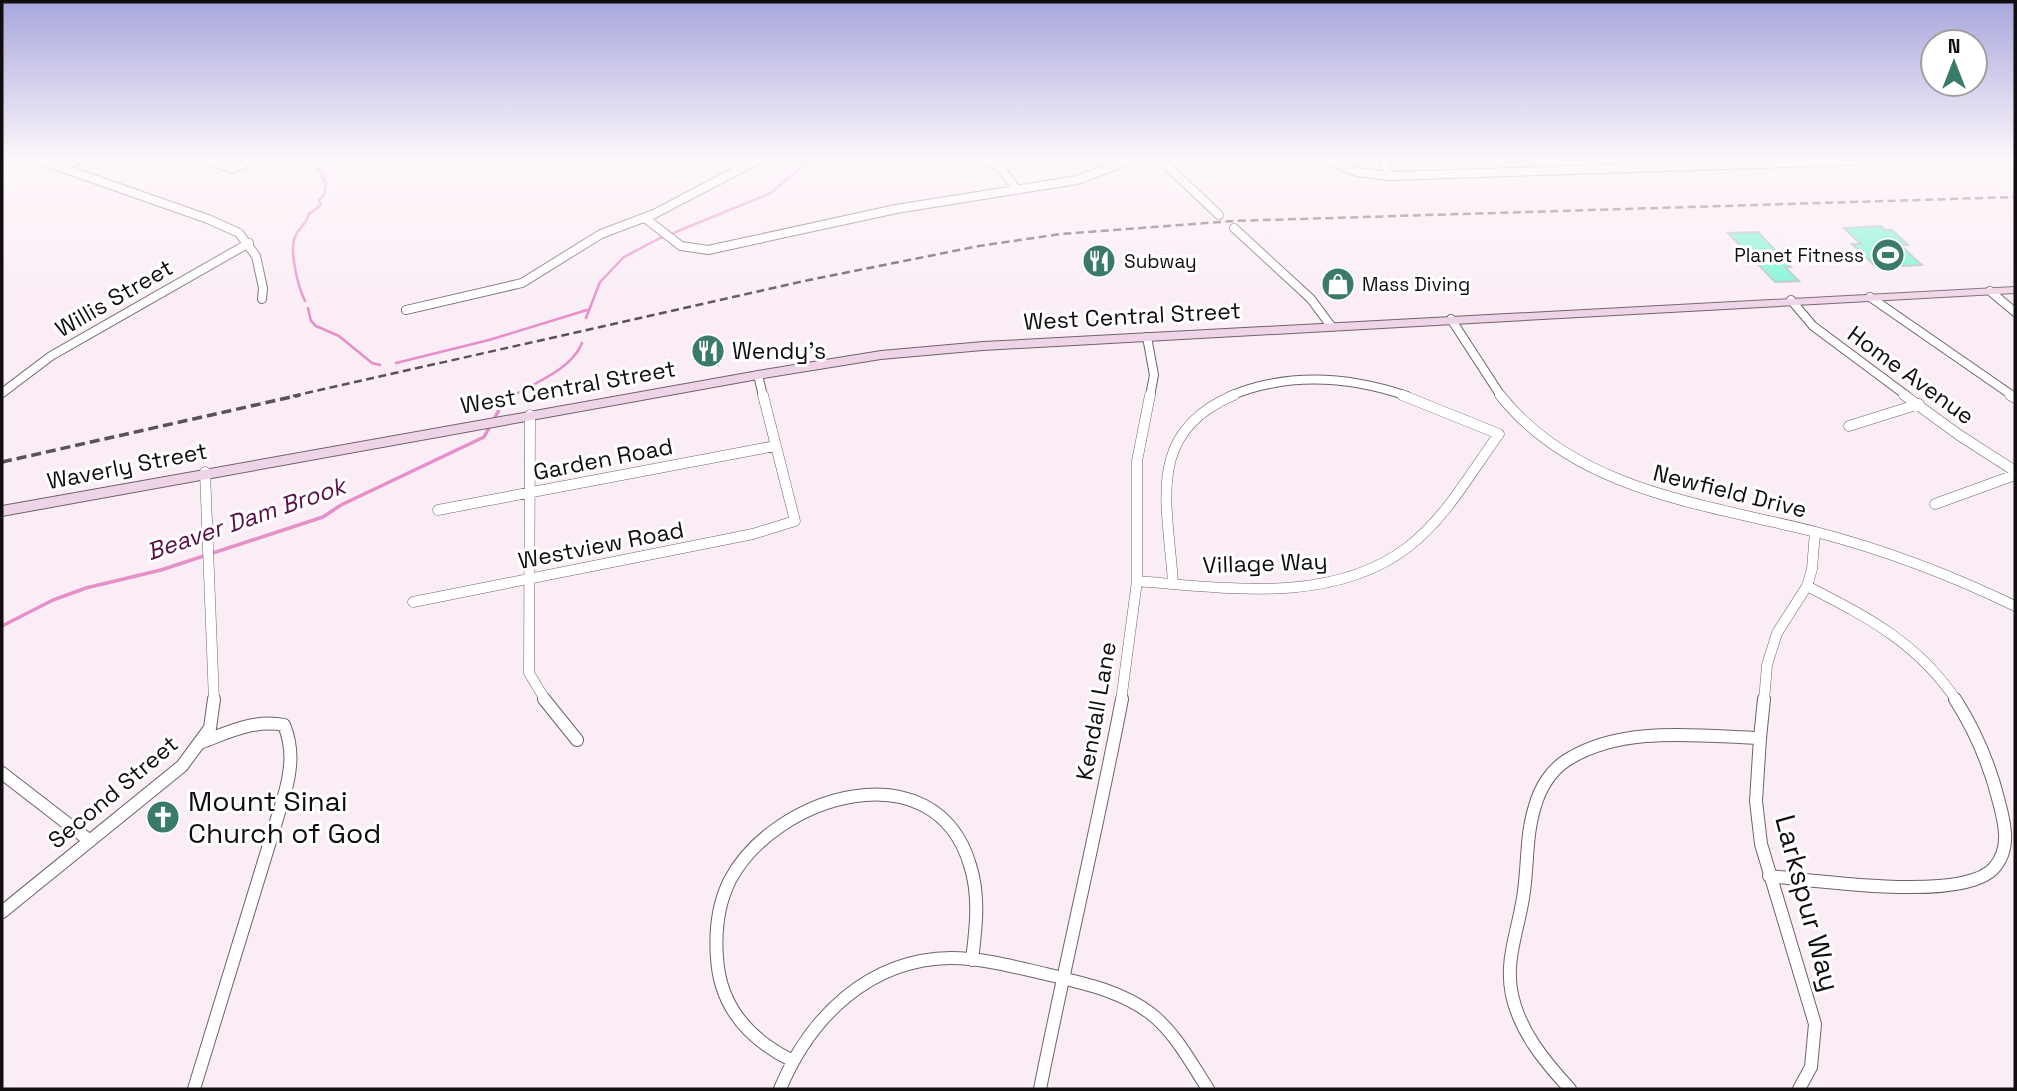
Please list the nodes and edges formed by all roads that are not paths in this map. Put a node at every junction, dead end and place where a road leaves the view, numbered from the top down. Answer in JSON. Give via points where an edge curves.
{"nodes":[{"id":1,"x":179,"y":209,"type":"edge"},
{"id":2,"x":663,"y":209,"type":"edge"},
{"id":3,"x":900,"y":209,"type":"edge"},
{"id":4,"x":1213,"y":209,"type":"edge"},
{"id":5,"x":1219,"y":215,"type":"dead end"},
{"id":6,"x":645,"y":218,"type":"junction"},
{"id":7,"x":1234,"y":228,"type":"dead end"},
{"id":8,"x":249,"y":243,"type":"junction"},
{"id":9,"x":2015,"y":290,"type":"edge"},
{"id":10,"x":1990,"y":291,"type":"junction"},
{"id":11,"x":1870,"y":297,"type":"junction"},
{"id":12,"x":262,"y":299,"type":"dead end"},
{"id":13,"x":1791,"y":300,"type":"junction"},
{"id":14,"x":406,"y":310,"type":"dead end"},
{"id":15,"x":2015,"y":312,"type":"edge"},
{"id":16,"x":1451,"y":319,"type":"junction"},
{"id":17,"x":1331,"y":326,"type":"junction"},
{"id":18,"x":1147,"y":337,"type":"junction"},
{"id":19,"x":758,"y":375,"type":"junction"},
{"id":20,"x":2,"y":393,"type":"edge"},
{"id":21,"x":2015,"y":398,"type":"edge"},
{"id":22,"x":1919,"y":404,"type":"junction"},
{"id":23,"x":530,"y":415,"type":"junction"},
{"id":24,"x":1849,"y":426,"type":"dead end"},
{"id":25,"x":775,"y":446,"type":"junction"},
{"id":26,"x":260,"y":462,"type":"joint"},
{"id":27,"x":205,"y":472,"type":"junction"},
{"id":28,"x":2015,"y":473,"type":"edge"},
{"id":29,"x":530,"y":493,"type":"junction"},
{"id":30,"x":1935,"y":505,"type":"dead end"},
{"id":31,"x":438,"y":510,"type":"dead end"},
{"id":32,"x":2,"y":511,"type":"edge"},
{"id":33,"x":1815,"y":532,"type":"junction"},
{"id":34,"x":531,"y":579,"type":"junction"},
{"id":35,"x":1137,"y":581,"type":"junction"},
{"id":36,"x":1173,"y":583,"type":"junction"},
{"id":37,"x":1807,"y":586,"type":"junction"},
{"id":38,"x":414,"y":602,"type":"dead end"},
{"id":39,"x":2015,"y":606,"type":"edge"},
{"id":40,"x":1760,"y":738,"type":"junction"},
{"id":41,"x":577,"y":740,"type":"dead end"},
{"id":42,"x":202,"y":742,"type":"junction"},
{"id":43,"x":2,"y":773,"type":"edge"},
{"id":44,"x":90,"y":841,"type":"junction"},
{"id":45,"x":1769,"y":876,"type":"junction"},
{"id":46,"x":2,"y":912,"type":"edge"},
{"id":47,"x":972,"y":960,"type":"junction"},
{"id":48,"x":1062,"y":978,"type":"junction"},
{"id":49,"x":791,"y":1060,"type":"junction"},
{"id":50,"x":194,"y":1089,"type":"edge"},
{"id":51,"x":779,"y":1089,"type":"edge"},
{"id":52,"x":1040,"y":1089,"type":"edge"},
{"id":53,"x":1208,"y":1089,"type":"edge"},
{"id":54,"x":1570,"y":1089,"type":"edge"},
{"id":55,"x":1800,"y":1089,"type":"edge"}],
"edges":[{"from":1,"to":8,"type":"street","via":[[222,224]]},
{"from":2,"to":6,"type":"street"},
{"from":3,"to":6,"type":"street","via":[[717,249],[690,250],[669,240]]},
{"from":4,"to":5,"type":"street"},
{"from":6,"to":14,"type":"street","via":[[601,234],[522,283]]},
{"from":7,"to":17,"type":"street","via":[[1311,299]]},
{"from":8,"to":12,"type":"street","via":[[259,265]]},
{"from":8,"to":20,"type":"street","name":"Willis Street","via":[[51,356]]},
{"from":9,"to":10,"type":"main road","name":"West Central Street"},
{"from":10,"to":11,"type":"main road","name":"West Central Street"},
{"from":10,"to":15,"type":"street"},
{"from":11,"to":13,"type":"main road","name":"West Central Street"},
{"from":11,"to":21,"type":"street"},
{"from":13,"to":16,"type":"main road","name":"West Central Street"},
{"from":13,"to":22,"type":"street","name":"Home Avenue","via":[[1813,326]]},
{"from":16,"to":17,"type":"main road","name":"West Central Street"},
{"from":16,"to":33,"type":"street","name":"Newfield Drive","via":[[1485,375],[1514,411],[1545,438],[1587,464],[1681,502]]},
{"from":17,"to":18,"type":"main road","name":"West Central Street"},
{"from":18,"to":19,"type":"main road","name":"West Central Street","via":[[934,349]]},
{"from":18,"to":35,"type":"street","name":"Kendall Lane","via":[[1154,375],[1137,461]]},
{"from":19,"to":23,"type":"main road","name":"West Central Street"},
{"from":19,"to":25,"type":"street"},
{"from":22,"to":24,"type":"street"},
{"from":22,"to":28,"type":"street","name":"Home Avenue"},
{"from":23,"to":26,"type":"main road","name":"West Central Street"},
{"from":23,"to":29,"type":"street"},
{"from":25,"to":29,"type":"street","name":"Garden Road"},
{"from":25,"to":34,"type":"street","name":"Westview Road","via":[[795,521],[753,534]]},
{"from":26,"to":27,"type":"main road","name":"Waverly Street"},
{"from":27,"to":32,"type":"main road","name":"Waverly Street"},
{"from":27,"to":42,"type":"street","name":"Second Street","via":[[214,706]]},
{"from":28,"to":30,"type":"street"},
{"from":29,"to":31,"type":"street","name":"Garden Road"},
{"from":29,"to":34,"type":"street"},
{"from":33,"to":37,"type":"street"},
{"from":33,"to":39,"type":"street","name":"Newfield Drive","via":[[1912,562]]},
{"from":34,"to":38,"type":"street","name":"Westview Road"},
{"from":34,"to":41,"type":"street","via":[[529,673]]},
{"from":35,"to":36,"type":"street","name":"Village Way"},
{"from":35,"to":48,"type":"street","name":"Kendall Lane","via":[[1123,693]]},
{"from":36,"to":36,"type":"street","name":"Village Way","via":[[1302,586],[1370,570],[1420,537],[1499,434],[1422,400],[1358,382],[1293,379],[1235,392],[1197,416],[1170,455],[1167,487]]},
{"from":37,"to":40,"type":"street","name":"Larkspur Way","via":[[1774,640],[1765,678]]},
{"from":37,"to":45,"type":"street","via":[[1889,631],[1929,664],[1980,743],[2001,810],[2006,844],[1997,866],[1980,878],[1946,885]]},
{"from":40,"to":45,"type":"street","name":"Larkspur Way","via":[[1756,801]]},
{"from":40,"to":54,"type":"street","via":[[1635,738],[1566,760],[1547,779],[1534,809],[1522,905],[1509,952],[1512,996],[1526,1033]]},
{"from":42,"to":44,"type":"street","name":"Second Street","via":[[182,766]]},
{"from":42,"to":50,"type":"street","via":[[276,722],[288,732],[291,759],[286,789]]},
{"from":43,"to":44,"type":"street"},
{"from":44,"to":46,"type":"street","name":"Second Street"},
{"from":45,"to":55,"type":"street","name":"Larkspur Way","via":[[1815,1024],[1807,1082]]},
{"from":47,"to":48,"type":"street"},
{"from":47,"to":49,"type":"street","via":[[905,964],[869,980],[835,1004]]},
{"from":47,"to":49,"type":"street","via":[[977,907],[971,869],[957,835],[933,810],[903,797],[869,793],[837,798],[800,812],[768,834],[740,864],[724,896],[717,933],[718,974],[734,1015],[764,1046]]},
{"from":48,"to":52,"type":"street","name":"Kendall Lane"},
{"from":48,"to":53,"type":"street","via":[[1113,993],[1152,1014]]},
{"from":49,"to":51,"type":"street"}]}
